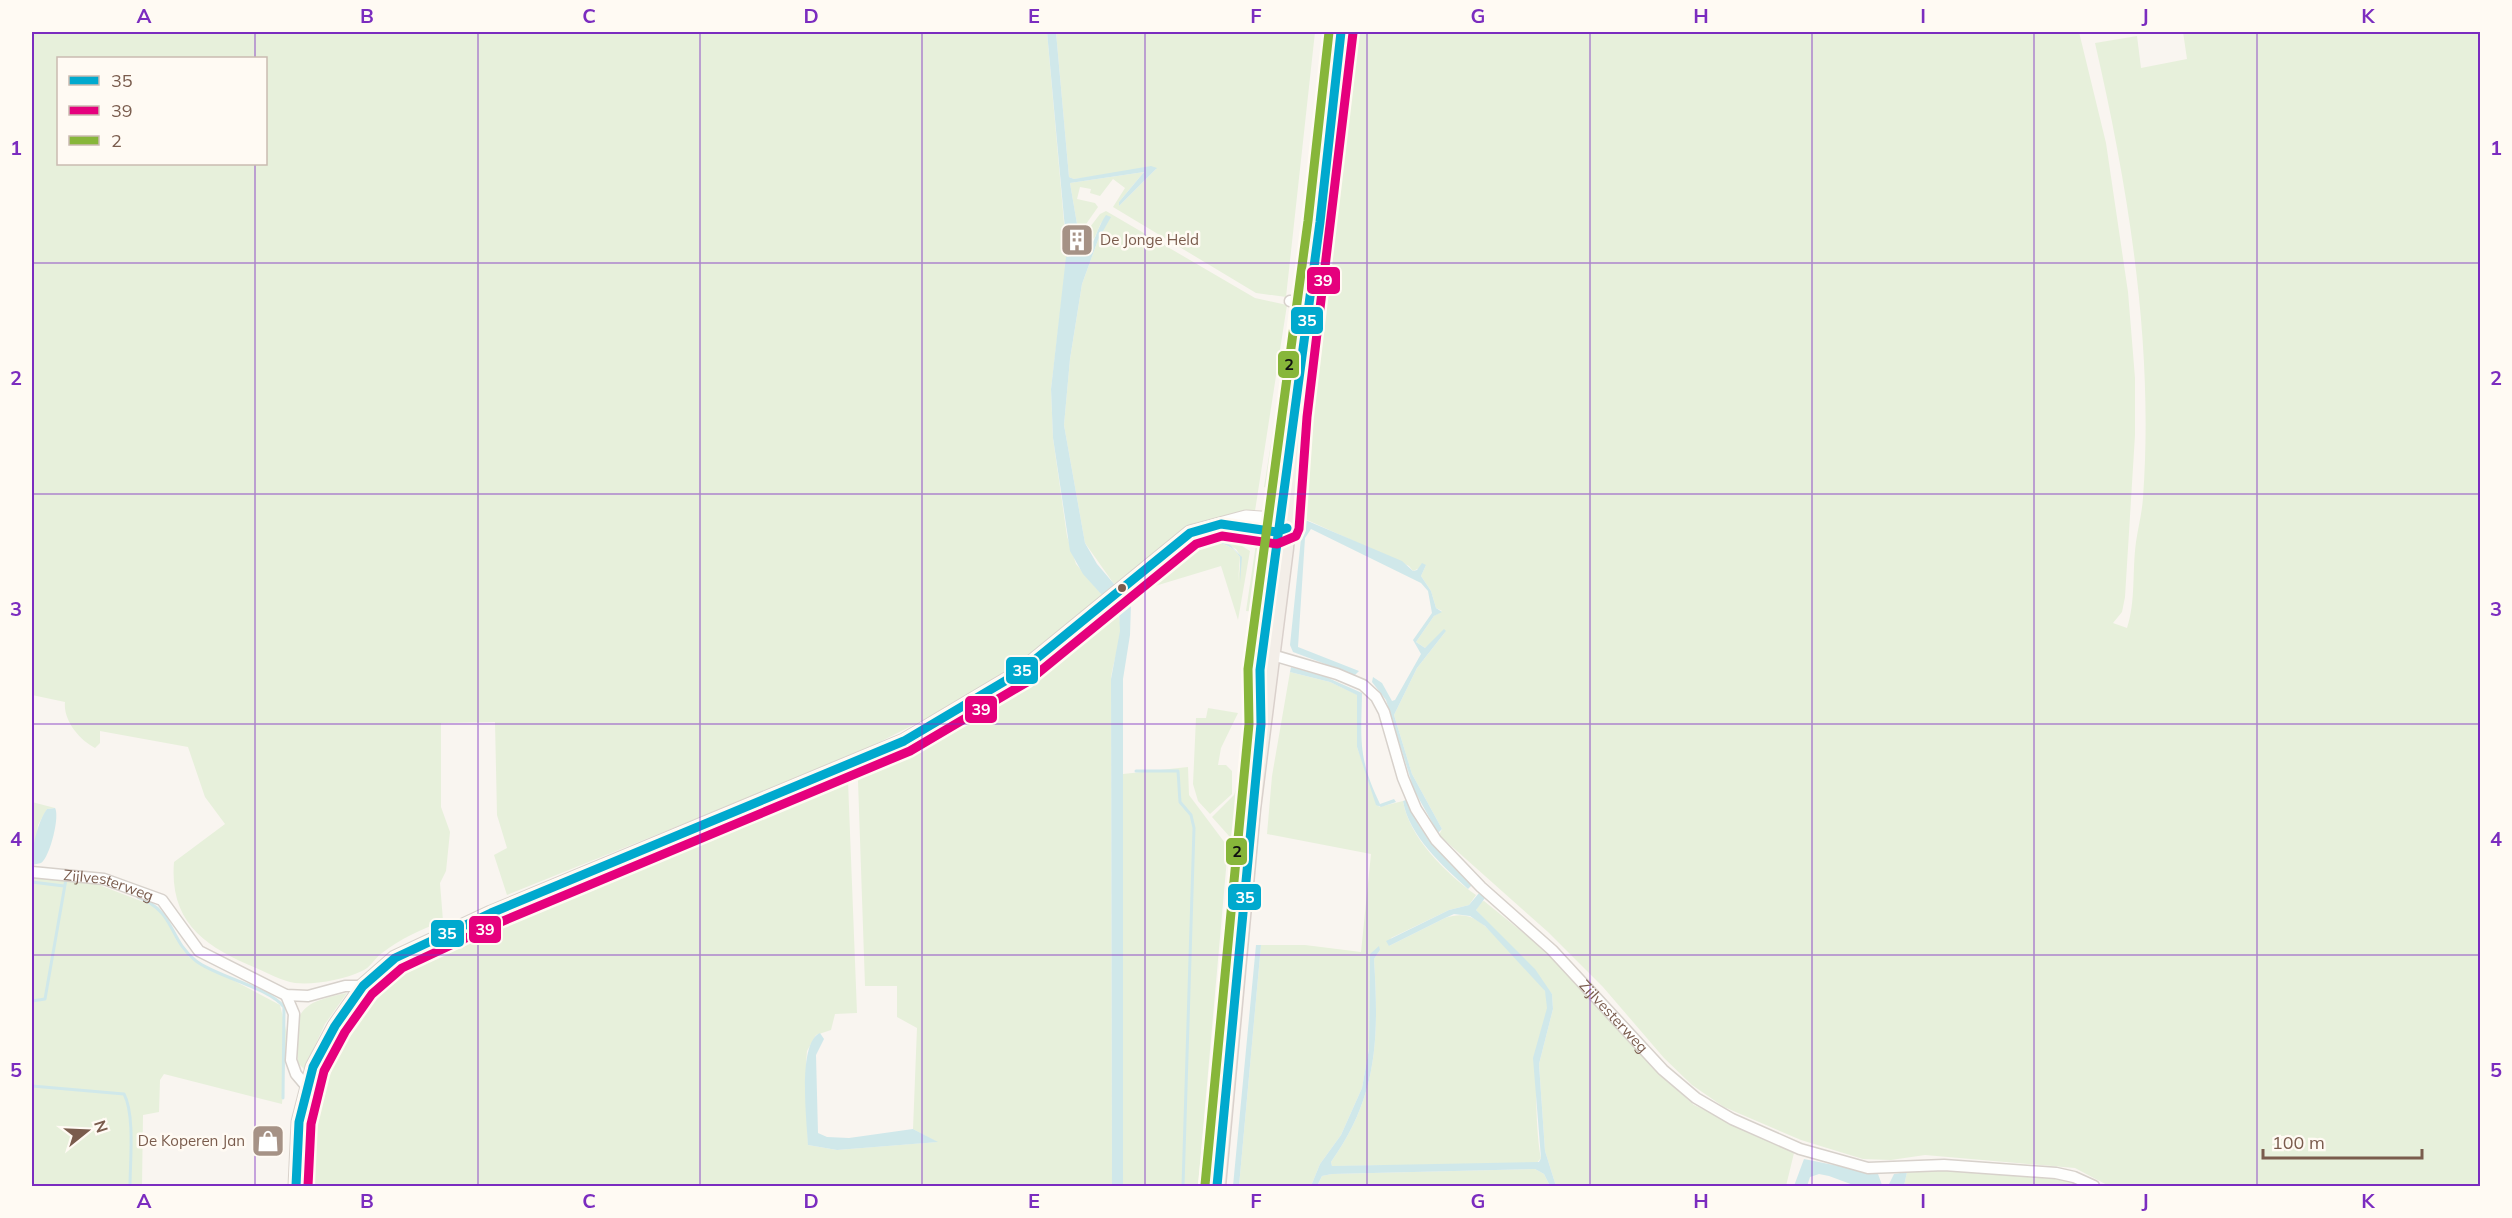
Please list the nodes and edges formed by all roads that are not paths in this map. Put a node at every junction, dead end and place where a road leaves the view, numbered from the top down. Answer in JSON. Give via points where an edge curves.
{"nodes":[{"id":1,"x":1341,"y":32,"type":"edge"},
{"id":2,"x":1290,"y":302,"type":"dead end"},
{"id":3,"x":1308,"y":304,"type":"junction"},
{"id":4,"x":1280,"y":527,"type":"junction"},
{"id":5,"x":1267,"y":653,"type":"junction"},
{"id":6,"x":32,"y":872,"type":"edge"},
{"id":7,"x":363,"y":986,"type":"junction"},
{"id":8,"x":286,"y":995,"type":"junction"},
{"id":9,"x":308,"y":996,"type":"junction"},
{"id":10,"x":294,"y":1014,"type":"junction"},
{"id":11,"x":307,"y":1088,"type":"junction"},
{"id":12,"x":296,"y":1186,"type":"edge"},
{"id":13,"x":1217,"y":1186,"type":"edge"},
{"id":14,"x":2094,"y":1186,"type":"edge"}],
"edges":[{"from":1,"to":3,"type":"main road"},
{"from":2,"to":3,"type":"street"},
{"from":3,"to":4,"type":"main road"},
{"from":4,"to":5,"type":"main road"},
{"from":4,"to":7,"type":"main road","via":[[1246,518],[1183,537],[1020,672],[904,741],[490,913],[395,958]]},
{"from":5,"to":13,"type":"main road"},
{"from":5,"to":14,"type":"street","name":"Zijlvesterweg","via":[[1337,674],[1363,685],[1376,697],[1403,778],[1436,840],[1551,950],[1663,1070],[1696,1098],[1732,1119],[1800,1149],[1845,1163],[1882,1168],[1944,1165],[2056,1173]]},
{"from":6,"to":8,"type":"street","name":"Zijlvesterweg","via":[[105,879],[162,900],[199,951]]},
{"from":7,"to":9,"type":"street","name":"Zijlvesterweg","via":[[345,986]]},
{"from":7,"to":11,"type":"main road","via":[[335,1026],[313,1067]]},
{"from":8,"to":9,"type":"street","name":"Zijlvesterweg"},
{"from":8,"to":10,"type":"street"},
{"from":9,"to":10,"type":"street"},
{"from":10,"to":11,"type":"street","via":[[291,1060]]},
{"from":11,"to":12,"type":"main road","via":[[299,1122]]}]}
